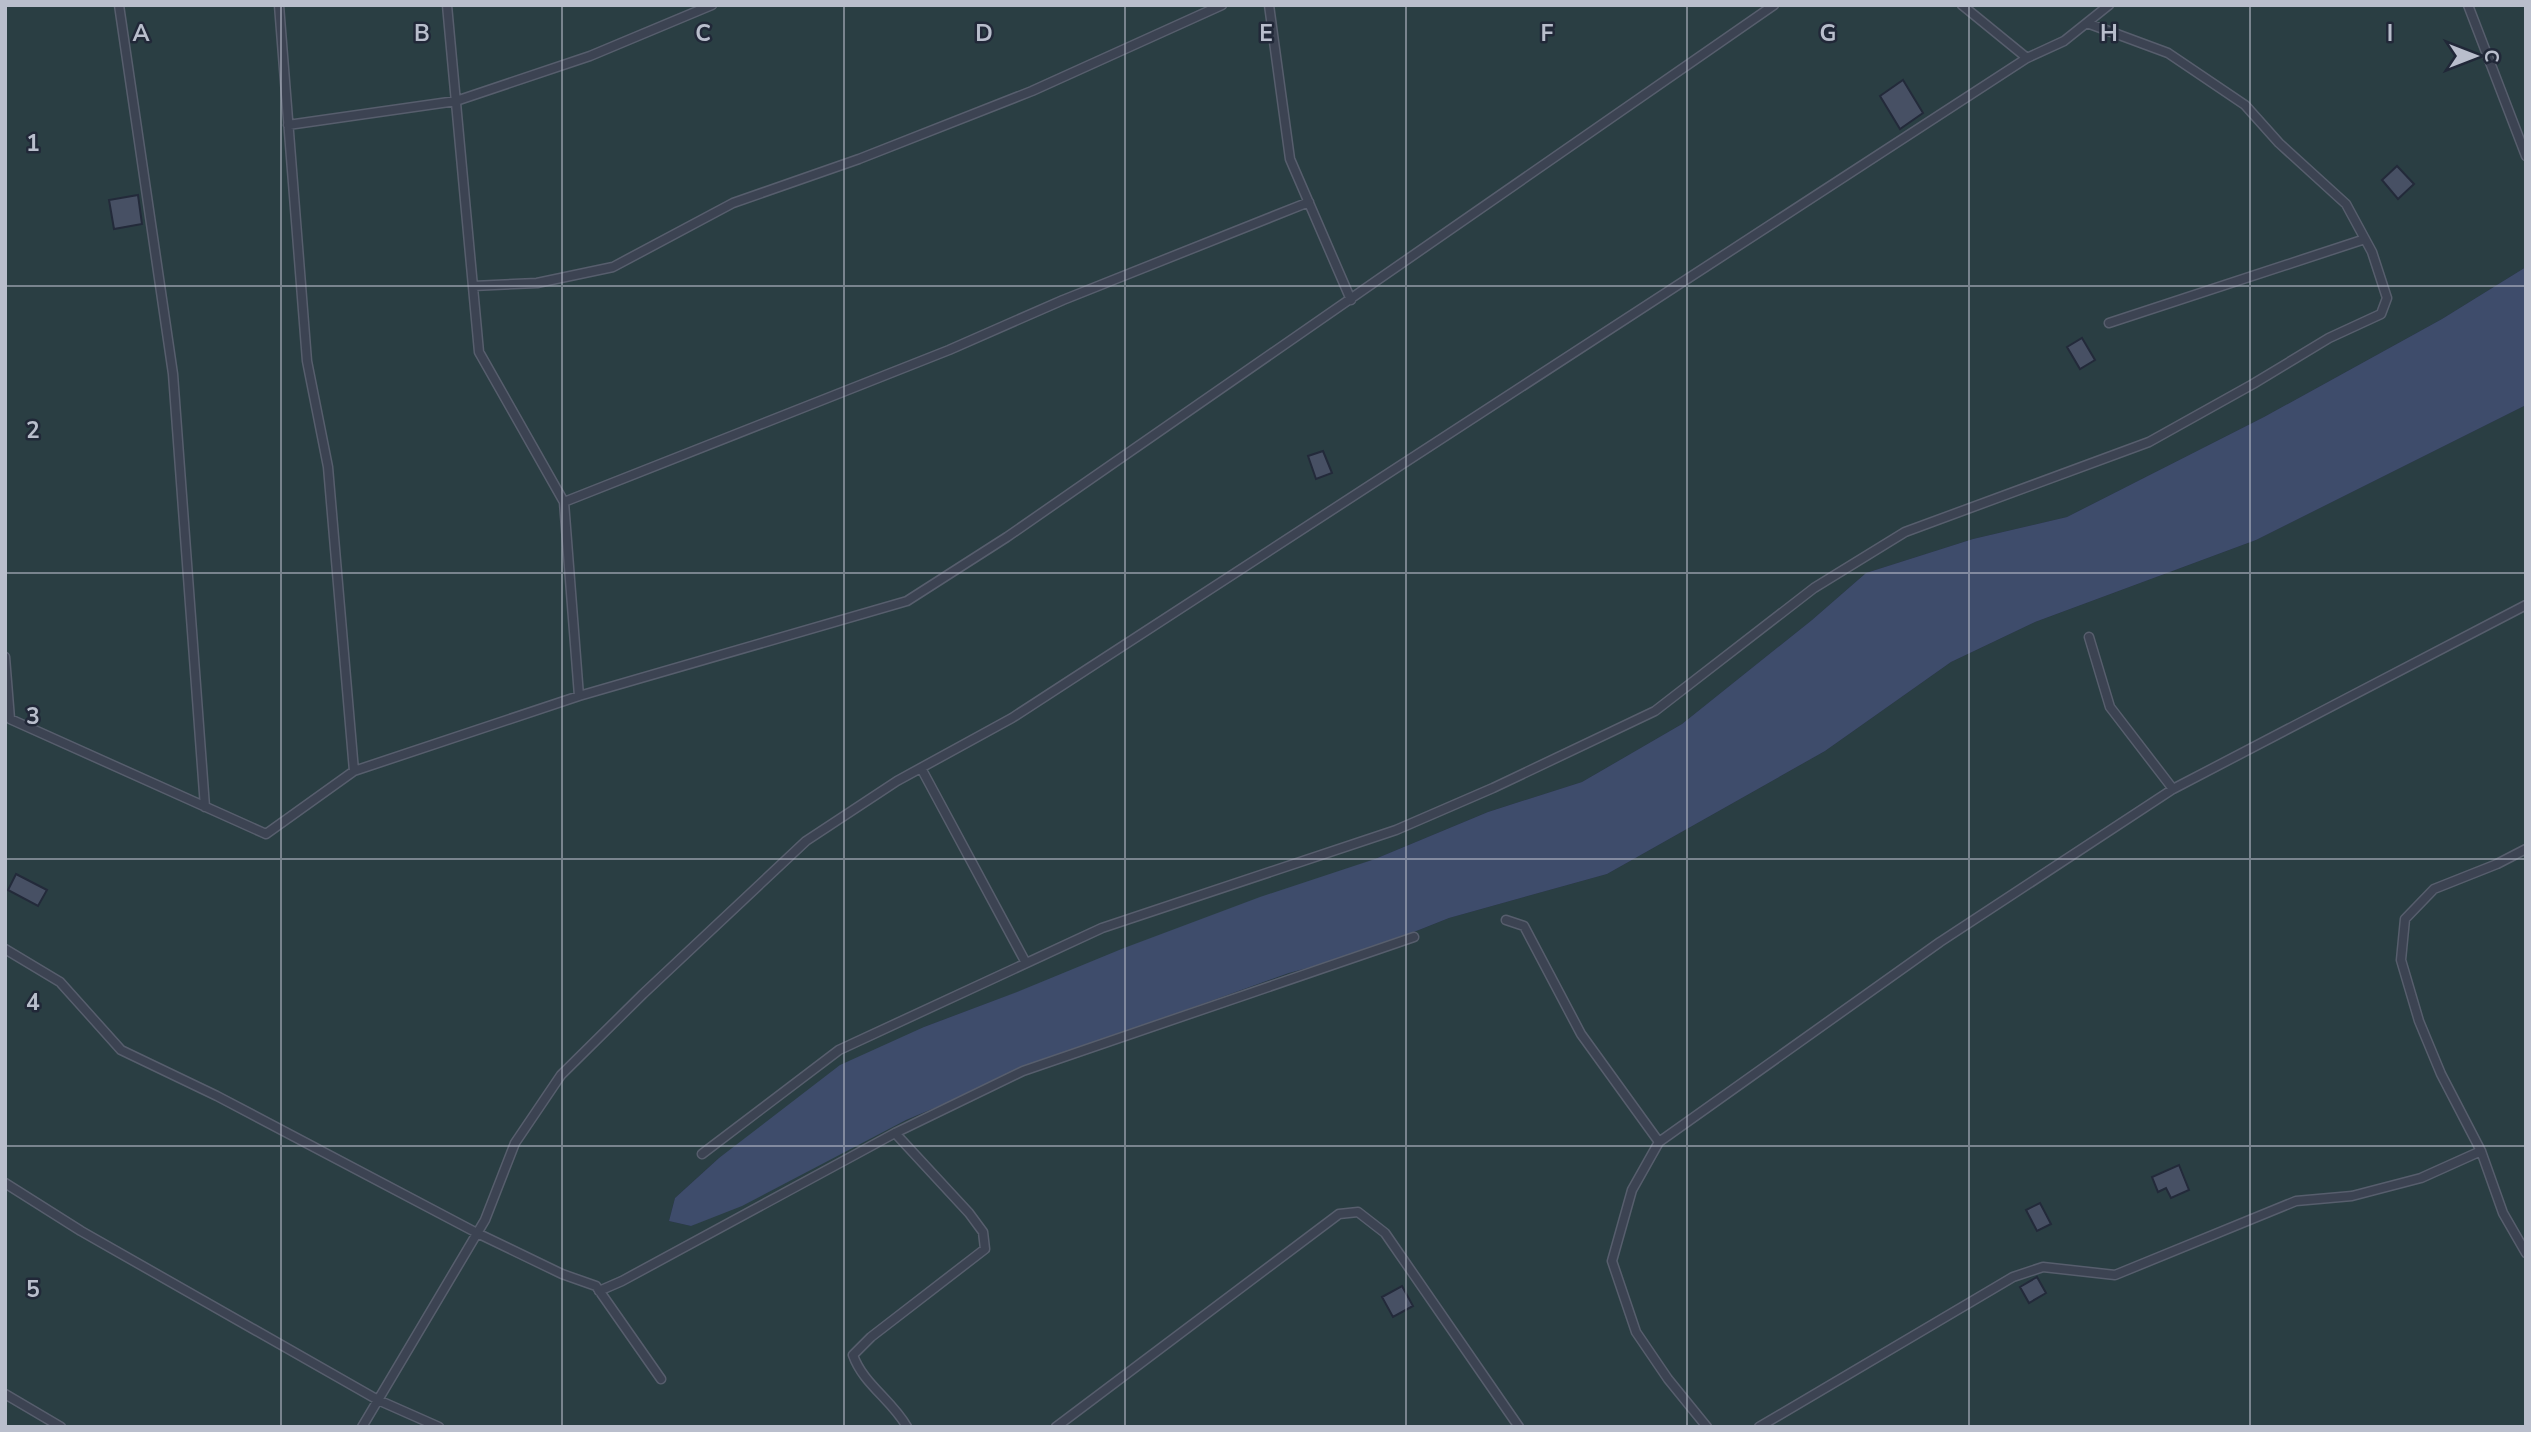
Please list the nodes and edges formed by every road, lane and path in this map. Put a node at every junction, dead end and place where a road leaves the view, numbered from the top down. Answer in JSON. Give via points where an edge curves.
{"nodes":[{"id":1,"x":119,"y":5,"type":"edge"},
{"id":2,"x":279,"y":5,"type":"edge"},
{"id":3,"x":447,"y":5,"type":"edge"},
{"id":4,"x":712,"y":5,"type":"edge"},
{"id":5,"x":1222,"y":5,"type":"edge"},
{"id":6,"x":1269,"y":5,"type":"edge"},
{"id":7,"x":1774,"y":5,"type":"edge"},
{"id":8,"x":1962,"y":5,"type":"edge"},
{"id":9,"x":2109,"y":5,"type":"edge"},
{"id":10,"x":2468,"y":5,"type":"edge"},
{"id":11,"x":2087,"y":23,"type":"junction"},
{"id":12,"x":2026,"y":58,"type":"junction"},
{"id":13,"x":456,"y":101,"type":"junction"},
{"id":14,"x":288,"y":125,"type":"junction"},
{"id":15,"x":2526,"y":156,"type":"edge"},
{"id":16,"x":1309,"y":202,"type":"junction"},
{"id":17,"x":2365,"y":239,"type":"junction"},
{"id":18,"x":473,"y":286,"type":"junction"},
{"id":19,"x":1351,"y":300,"type":"junction"},
{"id":20,"x":2109,"y":323,"type":"dead end"},
{"id":21,"x":564,"y":502,"type":"junction"},
{"id":22,"x":2526,"y":605,"type":"edge"},
{"id":23,"x":2089,"y":637,"type":"dead end"},
{"id":24,"x":5,"y":657,"type":"edge"},
{"id":25,"x":579,"y":696,"type":"junction"},
{"id":26,"x":921,"y":768,"type":"junction"},
{"id":27,"x":354,"y":771,"type":"junction"},
{"id":28,"x":2172,"y":789,"type":"junction"},
{"id":29,"x":205,"y":807,"type":"junction"},
{"id":30,"x":2526,"y":849,"type":"edge"},
{"id":31,"x":1506,"y":920,"type":"dead end"},
{"id":32,"x":1414,"y":937,"type":"dead end"},
{"id":33,"x":5,"y":949,"type":"edge"},
{"id":34,"x":1026,"y":963,"type":"junction"},
{"id":35,"x":895,"y":1133,"type":"junction"},
{"id":36,"x":1658,"y":1142,"type":"junction"},
{"id":37,"x":2481,"y":1151,"type":"junction"},
{"id":38,"x":702,"y":1154,"type":"dead end"},
{"id":39,"x":5,"y":1183,"type":"edge"},
{"id":40,"x":477,"y":1233,"type":"junction"},
{"id":41,"x":2526,"y":1253,"type":"edge"},
{"id":42,"x":600,"y":1291,"type":"junction"},
{"id":43,"x":661,"y":1379,"type":"dead end"},
{"id":44,"x":5,"y":1394,"type":"edge"},
{"id":45,"x":378,"y":1400,"type":"junction"},
{"id":46,"x":61,"y":1427,"type":"edge"},
{"id":47,"x":362,"y":1427,"type":"edge"},
{"id":48,"x":439,"y":1427,"type":"edge"},
{"id":49,"x":907,"y":1427,"type":"edge"},
{"id":50,"x":1056,"y":1427,"type":"edge"},
{"id":51,"x":1519,"y":1427,"type":"edge"},
{"id":52,"x":1707,"y":1427,"type":"edge"},
{"id":53,"x":1759,"y":1427,"type":"edge"}],
"edges":[{"from":1,"to":29,"type":"lane","via":[[173,374]]},
{"from":2,"to":14,"type":"lane"},
{"from":3,"to":13,"type":"lane"},
{"from":4,"to":13,"type":"lane","via":[[590,56]]},
{"from":5,"to":18,"type":"lane","via":[[1032,91],[733,203],[613,267],[537,283]]},
{"from":6,"to":16,"type":"lane","via":[[1290,159]]},
{"from":7,"to":19,"type":"lane"},
{"from":8,"to":12,"type":"lane"},
{"from":9,"to":11,"type":"lane"},
{"from":10,"to":15,"type":"lane"},
{"from":11,"to":12,"type":"lane","via":[[2064,41]]},
{"from":11,"to":17,"type":"lane","via":[[2168,52],[2245,105],[2278,143],[2346,204]]},
{"from":12,"to":26,"type":"lane","via":[[1133,641],[1012,718]]},
{"from":13,"to":14,"type":"lane"},
{"from":13,"to":18,"type":"lane"},
{"from":14,"to":27,"type":"lane","via":[[307,361],[328,467]]},
{"from":16,"to":19,"type":"lane"},
{"from":16,"to":21,"type":"lane"},
{"from":17,"to":20,"type":"lane"},
{"from":17,"to":34,"type":"lane","via":[[2387,298],[2381,314],[2329,338],[2149,442],[1905,533],[1814,588],[1655,711],[1396,830],[1102,928]]},
{"from":18,"to":21,"type":"lane","via":[[479,352]]},
{"from":19,"to":25,"type":"lane","via":[[907,601]]},
{"from":21,"to":25,"type":"lane"},
{"from":22,"to":28,"type":"lane"},
{"from":23,"to":28,"type":"lane","via":[[2110,707]]},
{"from":24,"to":29,"type":"lane","via":[[10,719]]},
{"from":25,"to":27,"type":"lane"},
{"from":26,"to":34,"type":"lane"},
{"from":26,"to":40,"type":"lane","via":[[806,841],[561,1075],[515,1143]]},
{"from":27,"to":29,"type":"lane","via":[[266,834]]},
{"from":28,"to":36,"type":"lane","via":[[1940,942]]},
{"from":30,"to":37,"type":"lane","via":[[2434,889],[2405,919],[2401,960],[2419,1021]]},
{"from":31,"to":36,"type":"lane","via":[[1524,926],[1581,1034]]},
{"from":32,"to":35,"type":"lane","via":[[1023,1071]]},
{"from":33,"to":40,"type":"lane","via":[[60,982],[121,1050]]},
{"from":34,"to":38,"type":"lane","via":[[839,1050]]},
{"from":35,"to":42,"type":"lane"},
{"from":35,"to":49,"type":"lane","via":[[969,1213],[983,1232],[985,1249],[852,1355],[858,1370]]},
{"from":36,"to":52,"type":"lane","via":[[1632,1190],[1612,1261],[1636,1332]]},
{"from":37,"to":41,"type":"lane","via":[[2503,1213]]},
{"from":37,"to":53,"type":"lane","via":[[2421,1178],[2352,1196],[2296,1201],[2115,1275],[2043,1268],[2013,1277]]},
{"from":39,"to":45,"type":"lane"},
{"from":40,"to":42,"type":"lane"},
{"from":40,"to":45,"type":"lane"},
{"from":42,"to":43,"type":"lane"},
{"from":44,"to":46,"type":"lane"},
{"from":45,"to":47,"type":"lane"},
{"from":45,"to":48,"type":"lane"},
{"from":50,"to":51,"type":"lane","via":[[1339,1214],[1358,1212],[1385,1233]]}]}
